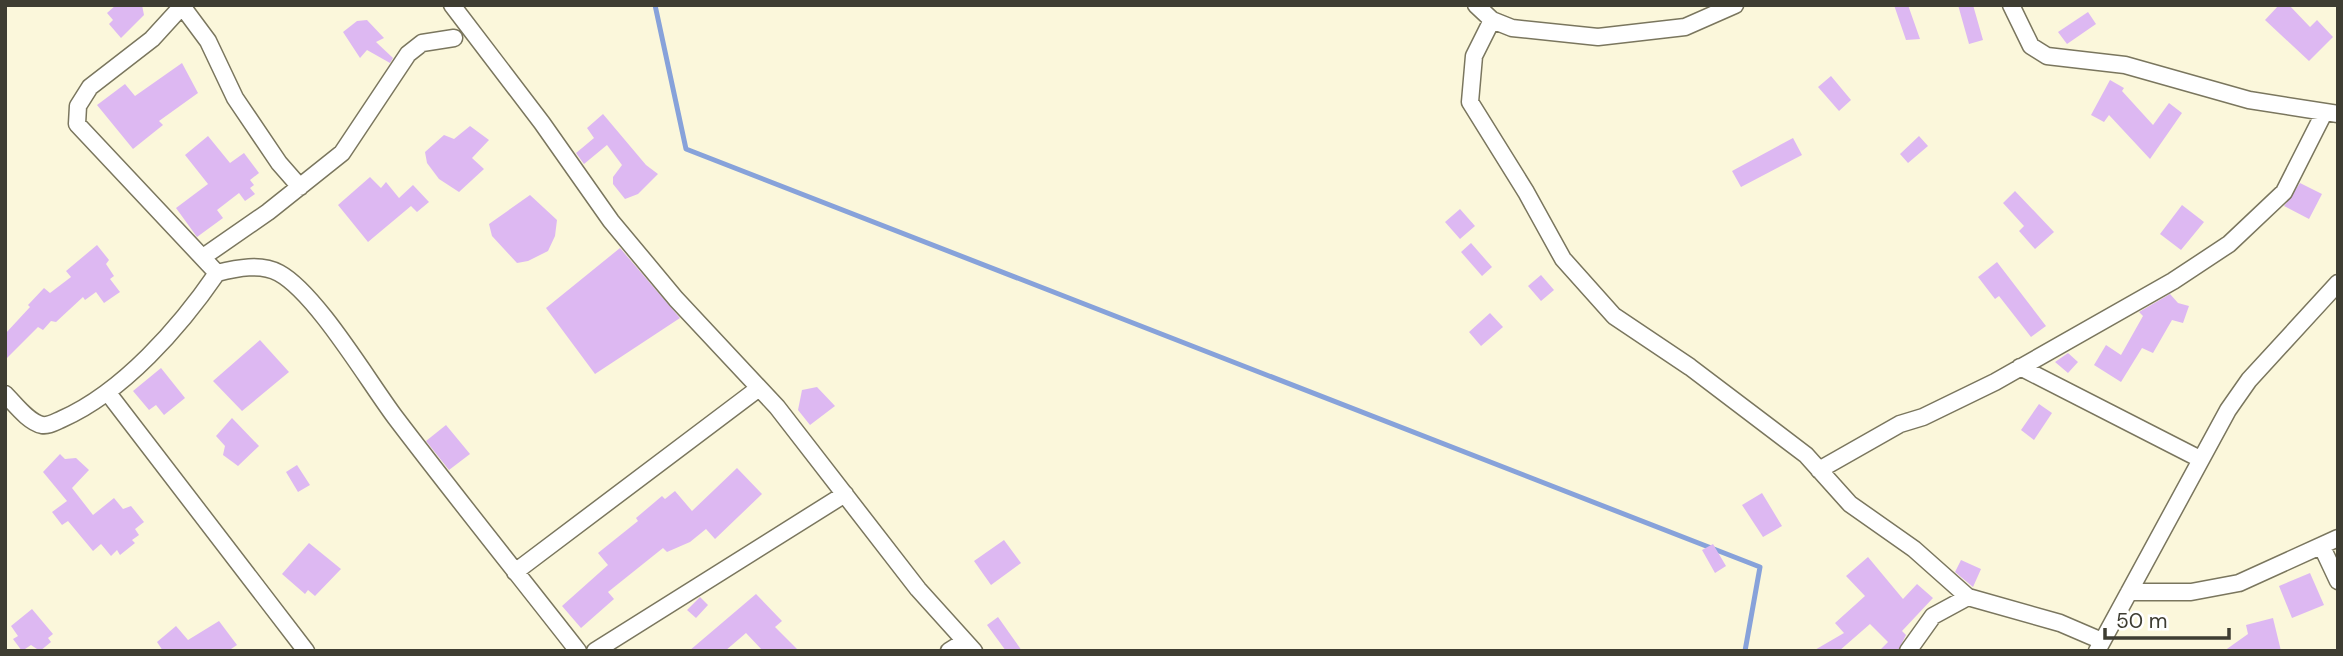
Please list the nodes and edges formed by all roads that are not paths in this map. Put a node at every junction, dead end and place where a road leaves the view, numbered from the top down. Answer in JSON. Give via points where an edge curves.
{"nodes":[{"id":1,"x":452,"y":5,"type":"edge"},
{"id":2,"x":1476,"y":5,"type":"edge"},
{"id":3,"x":1735,"y":5,"type":"edge"},
{"id":4,"x":2011,"y":5,"type":"edge"},
{"id":5,"x":183,"y":6,"type":"edge"},
{"id":6,"x":1492,"y":20,"type":"junction"},
{"id":7,"x":454,"y":38,"type":"dead end"},
{"id":8,"x":2331,"y":114,"type":"edge"},
{"id":9,"x":300,"y":187,"type":"junction"},
{"id":10,"x":203,"y":257,"type":"junction"},
{"id":11,"x":218,"y":273,"type":"junction"},
{"id":12,"x":2338,"y":284,"type":"edge"},
{"id":13,"x":2020,"y":367,"type":"junction"},
{"id":14,"x":759,"y":388,"type":"junction"},
{"id":15,"x":108,"y":393,"type":"junction"},
{"id":16,"x":5,"y":394,"type":"edge"},
{"id":17,"x":2200,"y":459,"type":"junction"},
{"id":18,"x":1819,"y":470,"type":"junction"},
{"id":19,"x":845,"y":494,"type":"junction"},
{"id":20,"x":2338,"y":538,"type":"edge"},
{"id":21,"x":2322,"y":547,"type":"junction"},
{"id":22,"x":515,"y":572,"type":"junction"},
{"id":23,"x":2338,"y":581,"type":"edge"},
{"id":24,"x":2129,"y":592,"type":"junction"},
{"id":25,"x":1968,"y":597,"type":"junction"},
{"id":26,"x":970,"y":646,"type":"edge"},
{"id":27,"x":2099,"y":646,"type":"edge"},
{"id":28,"x":306,"y":651,"type":"edge"},
{"id":29,"x":579,"y":651,"type":"edge"},
{"id":30,"x":595,"y":651,"type":"edge"},
{"id":31,"x":949,"y":651,"type":"edge"},
{"id":32,"x":1908,"y":651,"type":"edge"}],
"edges":[{"from":1,"to":14,"type":"street","via":[[611,221]]},
{"from":2,"to":6,"type":"street"},
{"from":3,"to":6,"type":"street","via":[[1685,27],[1598,37],[1512,28]]},
{"from":4,"to":8,"type":"street","via":[[2031,46],[2047,56],[2125,65],[2249,100]]},
{"from":5,"to":9,"type":"street","via":[[208,41],[234,99]]},
{"from":5,"to":10,"type":"street","via":[[152,39],[90,87],[78,106],[77,124]]},
{"from":6,"to":18,"type":"street","via":[[1474,56],[1470,102],[1563,258],[1614,316],[1755,415]]},
{"from":7,"to":9,"type":"street","via":[[422,43],[408,54],[342,153]]},
{"from":8,"to":13,"type":"street","via":[[2284,192],[2229,244]]},
{"from":9,"to":10,"type":"street"},
{"from":10,"to":11,"type":"street"},
{"from":11,"to":15,"type":"street","via":[[197,303]]},
{"from":11,"to":22,"type":"street","via":[[267,267],[282,274],[315,307]]},
{"from":12,"to":17,"type":"street","via":[[2249,380]]},
{"from":13,"to":17,"type":"street"},
{"from":13,"to":18,"type":"street","via":[[1923,417],[1900,424]]},
{"from":14,"to":19,"type":"street"},
{"from":14,"to":22,"type":"street"},
{"from":15,"to":16,"type":"street","via":[[48,426],[33,422]]},
{"from":15,"to":28,"type":"street"},
{"from":17,"to":24,"type":"street"},
{"from":18,"to":25,"type":"street","via":[[1850,504],[1914,549]]},
{"from":19,"to":26,"type":"street","via":[[918,589]]},
{"from":19,"to":30,"type":"street"},
{"from":20,"to":21,"type":"street"},
{"from":21,"to":23,"type":"street"},
{"from":21,"to":24,"type":"street","via":[[2239,583],[2191,592]]},
{"from":22,"to":29,"type":"street"},
{"from":24,"to":27,"type":"street"},
{"from":25,"to":27,"type":"street","via":[[2060,622]]},
{"from":25,"to":32,"type":"street","via":[[1933,616]]},
{"from":26,"to":31,"type":"street"}]}
